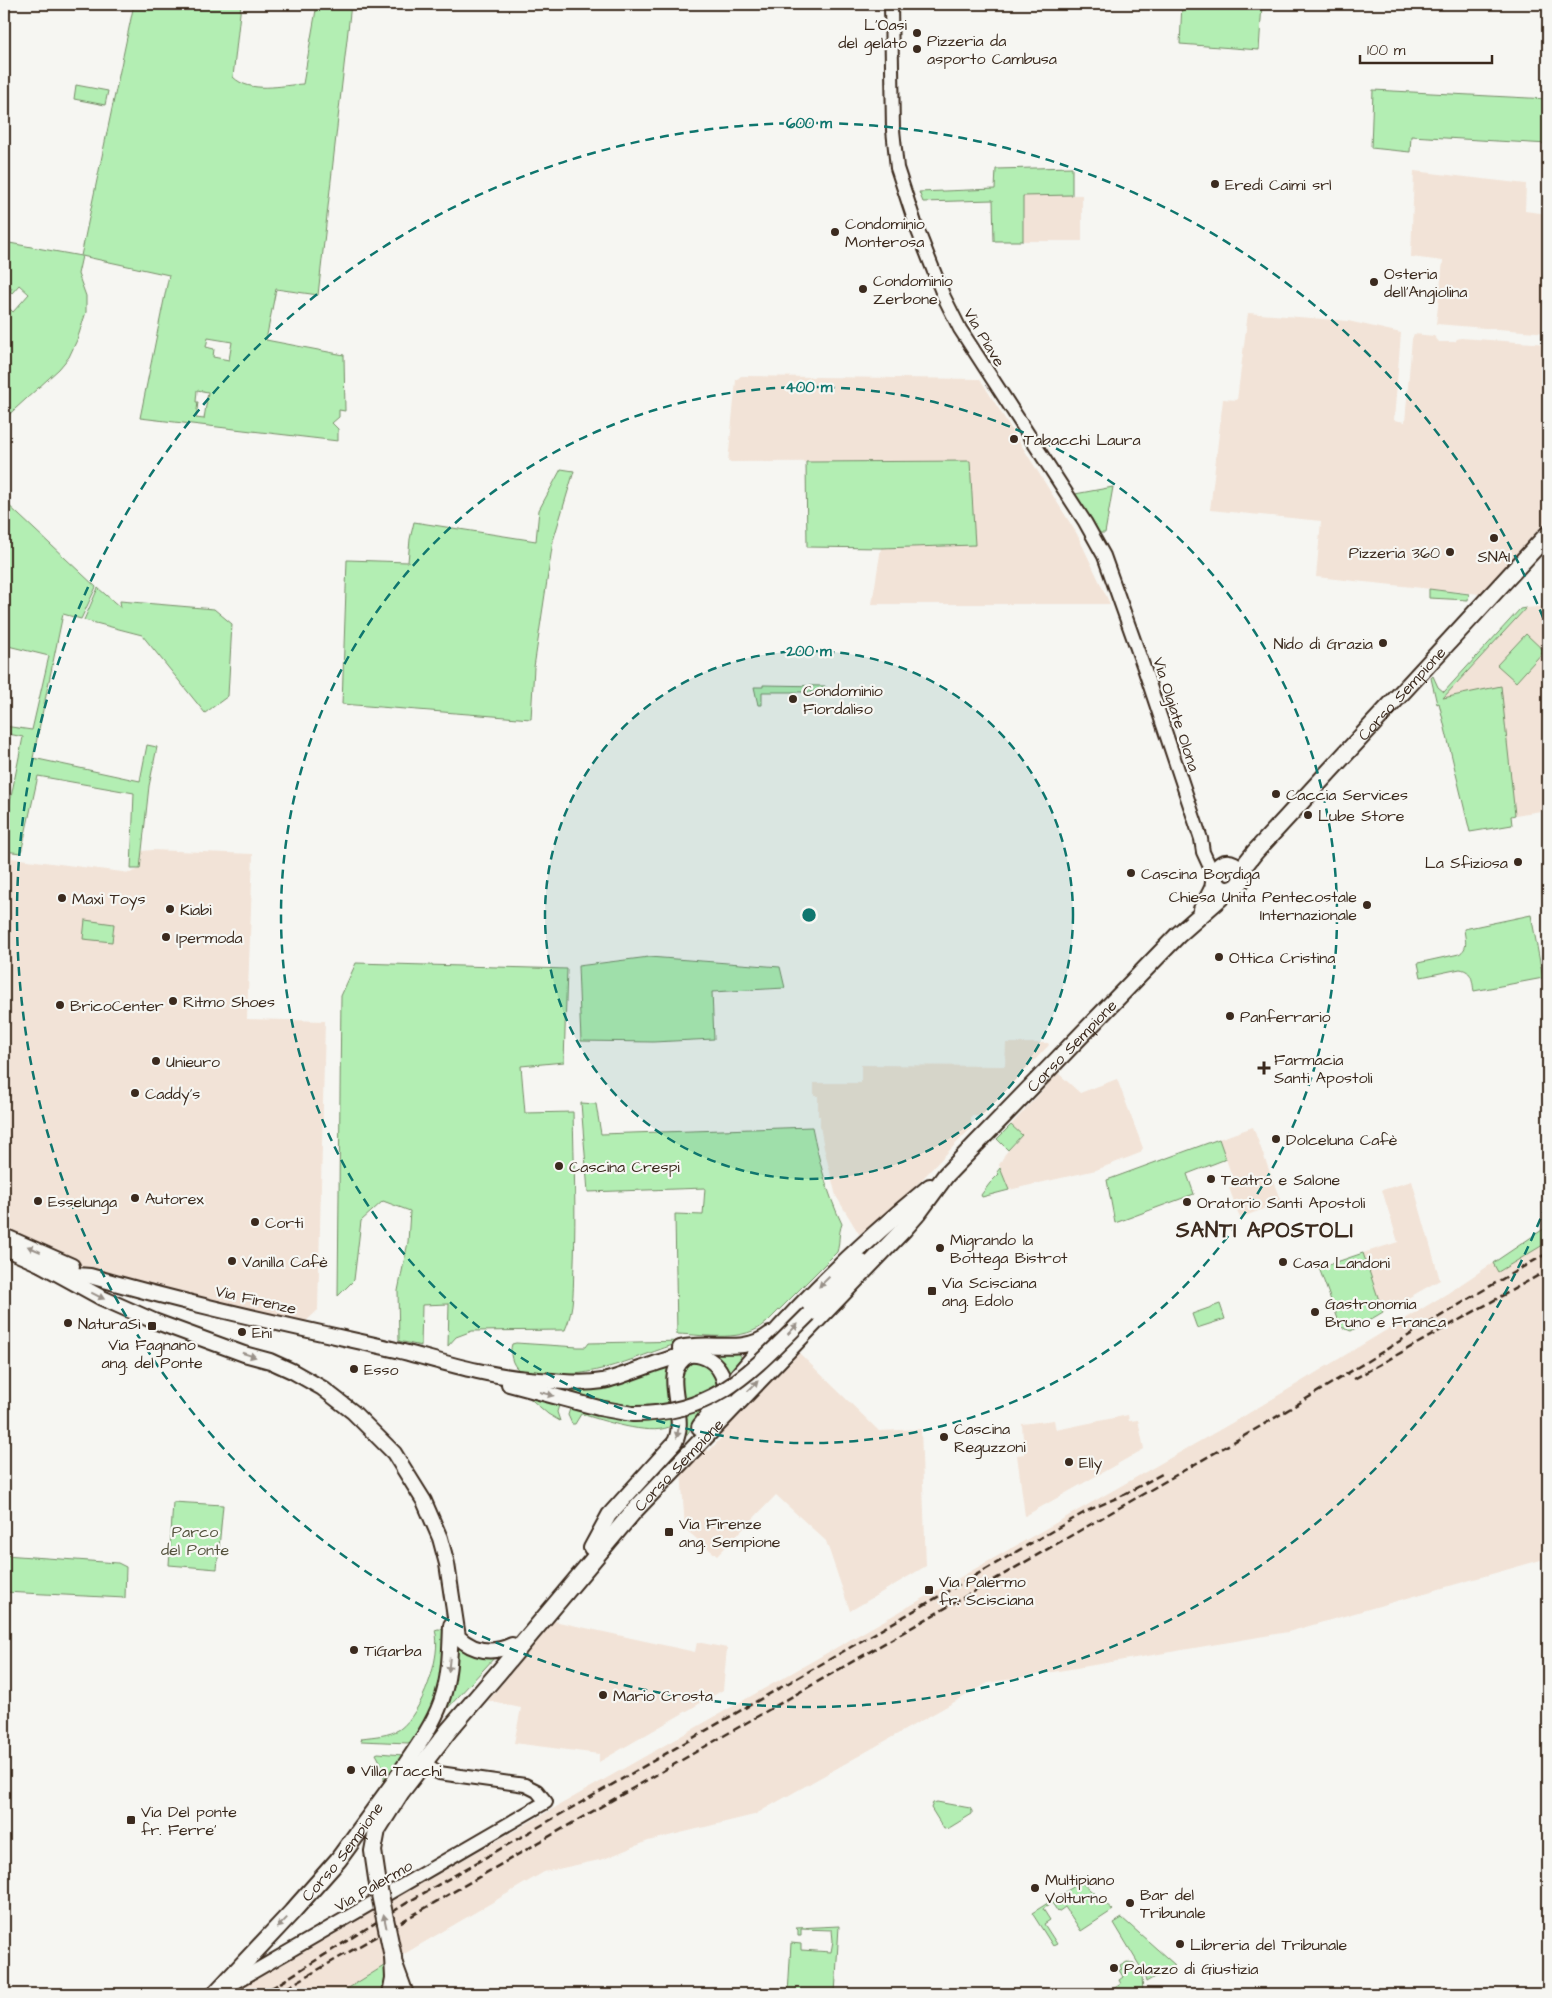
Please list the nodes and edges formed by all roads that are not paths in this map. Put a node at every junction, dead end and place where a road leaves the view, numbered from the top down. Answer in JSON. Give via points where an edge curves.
{"nodes":[{"id":1,"x":891,"y":4,"type":"edge"},
{"id":2,"x":1548,"y":534,"type":"edge"},
{"id":3,"x":1121,"y":600,"type":"joint"},
{"id":4,"x":1201,"y":838,"type":"junction"},
{"id":5,"x":1233,"y":866,"type":"junction"},
{"id":6,"x":1218,"y":882,"type":"junction"},
{"id":7,"x":944,"y":1177,"type":"junction"},
{"id":8,"x":930,"y":1197,"type":"junction"},
{"id":9,"x":4,"y":1236,"type":"edge"},
{"id":10,"x":4,"y":1248,"type":"edge"},
{"id":11,"x":40,"y":1264,"type":"junction"},
{"id":12,"x":90,"y":1276,"type":"junction"},
{"id":13,"x":784,"y":1322,"type":"junction"},
{"id":14,"x":689,"y":1355,"type":"junction"},
{"id":15,"x":464,"y":1367,"type":"junction"},
{"id":16,"x":738,"y":1376,"type":"dead end"},
{"id":17,"x":544,"y":1381,"type":"junction"},
{"id":18,"x":717,"y":1413,"type":"junction"},
{"id":19,"x":590,"y":1548,"type":"junction"},
{"id":20,"x":453,"y":1599,"type":"junction"},
{"id":21,"x":512,"y":1645,"type":"junction"},
{"id":22,"x":423,"y":1762,"type":"junction"},
{"id":23,"x":390,"y":1788,"type":"junction"},
{"id":24,"x":393,"y":1957,"type":"junction"},
{"id":25,"x":215,"y":1994,"type":"edge"},
{"id":26,"x":391,"y":1994,"type":"edge"},
{"id":27,"x":406,"y":1994,"type":"edge"}],
"edges":[{"from":1,"to":3,"type":"street","name":"Via Piave","via":[[895,155],[916,226],[960,329],[1090,531],[1108,564]]},
{"from":2,"to":5,"type":"main road","name":"Corso Sempione","via":[[1255,852]]},
{"from":3,"to":4,"type":"street","name":"Via Olgiate Olona"},
{"from":4,"to":5,"type":"street","name":"Via Olgiate Olona","via":[[1214,855]]},
{"from":4,"to":6,"type":"street","name":"Via Olgiate Olona","via":[[1203,852]]},
{"from":5,"to":6,"type":"main road","name":"Corso Sempione","via":[[1219,866]]},
{"from":5,"to":6,"type":"main road","name":"Corso Sempione","via":[[1241,878],[1239,885],[1233,889]]},
{"from":6,"to":7,"type":"main road","name":"Corso Sempione","via":[[1200,913]]},
{"from":7,"to":8,"type":"main road","name":"Corso Sempione"},
{"from":7,"to":13,"type":"main road","name":"Corso Sempione","one_way":true,"via":[[860,1248]]},
{"from":15,"to":8,"type":"main road","one_way":true,"bridge":true,"via":[[500,1382],[599,1408],[632,1414],[685,1408],[712,1398],[756,1366]]},
{"from":18,"to":8,"type":"main road","name":"Corso Sempione","one_way":true,"via":[[886,1248]]},
{"from":12,"to":9,"type":"main road","one_way":true},
{"from":10,"to":11,"type":"main road"},
{"from":11,"to":12,"type":"main road","name":"Via Firenze"},
{"from":11,"to":20,"type":"main road","one_way":true,"via":[[165,1326],[270,1361],[335,1397],[368,1425],[412,1479],[431,1515],[445,1557]]},
{"from":12,"to":15,"type":"main road","name":"Via Firenze"},
{"from":13,"to":16,"type":"main road","name":"Corso Sempione"},
{"from":13,"to":17,"type":"main road","via":[[752,1344],[690,1346],[600,1374]]},
{"from":14,"to":17,"type":"main road","via":[[604,1381]]},
{"from":14,"to":18,"type":"main road","via":[[710,1360],[724,1380],[726,1399]]},
{"from":14,"to":19,"type":"main road","one_way":true,"via":[[678,1364],[674,1373],[680,1414],[675,1442],[609,1515]]},
{"from":15,"to":17,"type":"main road"},
{"from":18,"to":19,"type":"main road","name":"Corso Sempione"},
{"from":18,"to":22,"type":"main road","name":"Corso Sempione"},
{"from":19,"to":21,"type":"main road","name":"Corso Sempione"},
{"from":20,"to":21,"type":"main road","via":[[460,1639],[485,1650],[496,1651]]},
{"from":20,"to":23,"type":"main road","one_way":true,"via":[[449,1671],[442,1700]]},
{"from":21,"to":23,"type":"main road","name":"Corso Sempione","via":[[447,1717]]},
{"from":24,"to":22,"type":"main road","name":"Corso Sempione","one_way":true,"bridge":true,"via":[[373,1851],[377,1830]]},
{"from":22,"to":25,"type":"street","name":"Via Palermo","via":[[439,1772],[525,1785],[537,1791],[546,1802]]},
{"from":23,"to":25,"type":"main road","name":"Corso Sempione","one_way":true,"via":[[338,1860]]},
{"from":24,"to":26,"type":"main road"},
{"from":24,"to":27,"type":"main road"}]}
